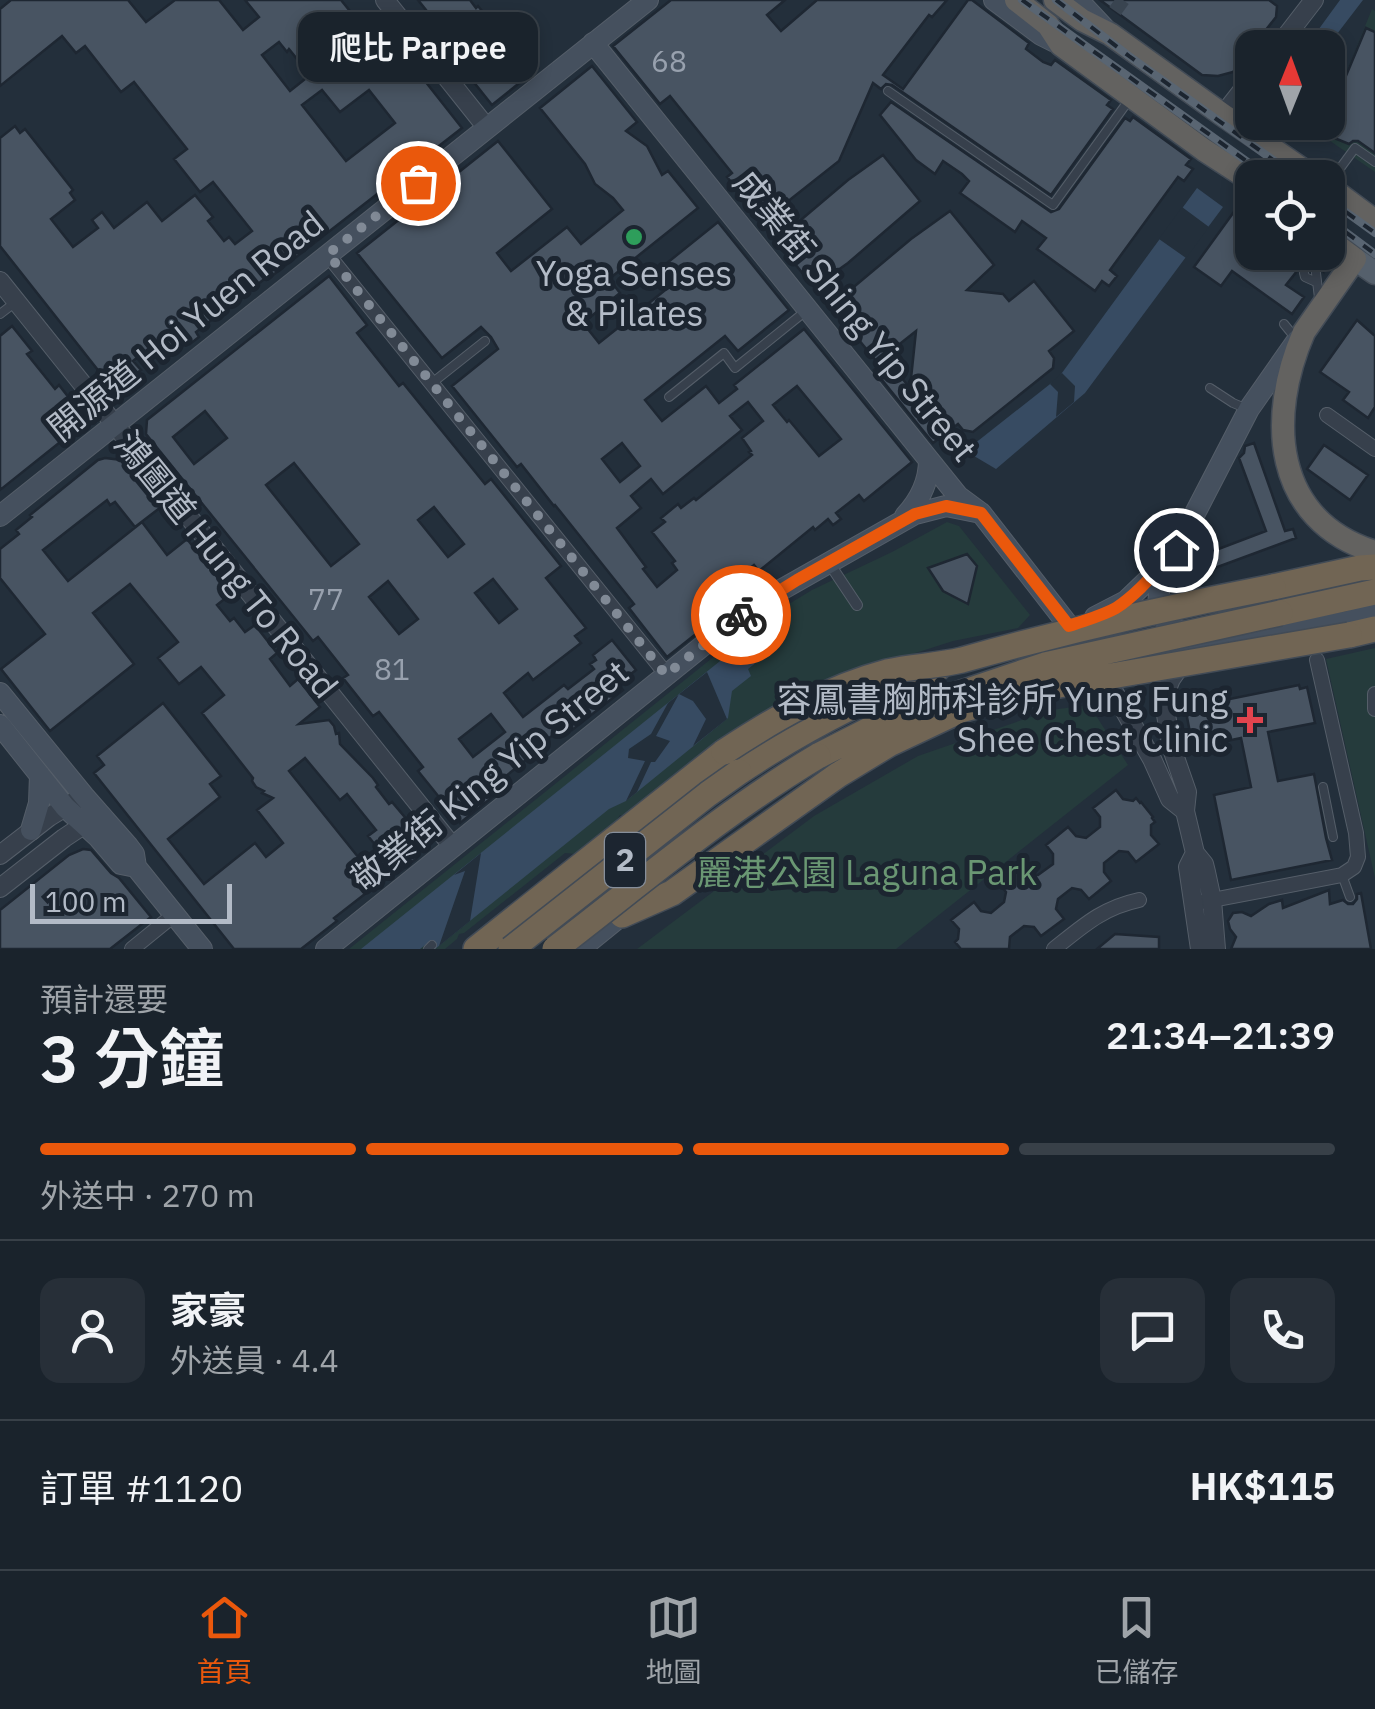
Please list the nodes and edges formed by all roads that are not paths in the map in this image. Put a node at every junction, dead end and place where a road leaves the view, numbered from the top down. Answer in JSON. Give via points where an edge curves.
{"nodes":[{"id":1,"x":385,"y":0,"type":"edge"},
{"id":2,"x":648,"y":0,"type":"edge"},
{"id":3,"x":994,"y":0,"type":"edge"},
{"id":4,"x":1016,"y":0,"type":"edge"},
{"id":5,"x":1055,"y":0,"type":"edge"},
{"id":6,"x":1078,"y":0,"type":"edge"},
{"id":7,"x":1305,"y":3,"type":"edge"},
{"id":8,"x":1110,"y":24,"type":"junction"},
{"id":9,"x":1288,"y":30,"type":"edge"},
{"id":10,"x":594,"y":43,"type":"junction"},
{"id":11,"x":1061,"y":46,"type":"junction"},
{"id":12,"x":888,"y":91,"type":"dead end"},
{"id":13,"x":1132,"y":97,"type":"junction"},
{"id":14,"x":1235,"y":100,"type":"edge"},
{"id":15,"x":1223,"y":115,"type":"junction"},
{"id":16,"x":486,"y":128,"type":"junction"},
{"id":17,"x":1215,"y":156,"type":"junction"},
{"id":18,"x":1289,"y":160,"type":"edge"},
{"id":19,"x":1345,"y":162,"type":"edge"},
{"id":20,"x":1375,"y":162,"type":"edge"},
{"id":21,"x":1235,"y":172,"type":"edge"},
{"id":22,"x":1345,"y":199,"type":"edge"},
{"id":23,"x":1375,"y":221,"type":"edge"},
{"id":24,"x":1345,"y":251,"type":"edge"},
{"id":25,"x":328,"y":254,"type":"junction"},
{"id":26,"x":1355,"y":258,"type":"junction"},
{"id":27,"x":1304,"y":273,"type":"dead end"},
{"id":28,"x":1375,"y":273,"type":"edge"},
{"id":29,"x":0,"y":280,"type":"edge"},
{"id":30,"x":16,"y":301,"type":"junction"},
{"id":31,"x":1320,"y":308,"type":"junction"},
{"id":32,"x":808,"y":309,"type":"junction"},
{"id":33,"x":0,"y":314,"type":"edge"},
{"id":34,"x":1295,"y":332,"type":"junction"},
{"id":35,"x":485,"y":341,"type":"dead end"},
{"id":36,"x":432,"y":384,"type":"junction"},
{"id":37,"x":1210,"y":388,"type":"dead end"},
{"id":38,"x":669,"y":397,"type":"dead end"},
{"id":39,"x":1249,"y":409,"type":"junction"},
{"id":40,"x":1326,"y":415,"type":"dead end"},
{"id":41,"x":114,"y":426,"type":"junction"},
{"id":42,"x":1375,"y":449,"type":"edge"},
{"id":43,"x":929,"y":460,"type":"junction"},
{"id":44,"x":981,"y":513,"type":"junction"},
{"id":45,"x":0,"y":519,"type":"edge"},
{"id":46,"x":896,"y":524,"type":"junction"},
{"id":47,"x":1176,"y":550,"type":"junction"},
{"id":48,"x":828,"y":562,"type":"junction"},
{"id":49,"x":1371,"y":562,"type":"edge"},
{"id":50,"x":1375,"y":592,"type":"edge"},
{"id":51,"x":857,"y":605,"type":"dead end"},
{"id":52,"x":1375,"y":612,"type":"edge"},
{"id":53,"x":1069,"y":626,"type":"junction"},
{"id":54,"x":1375,"y":629,"type":"edge"},
{"id":55,"x":1210,"y":643,"type":"junction"},
{"id":56,"x":1317,"y":660,"type":"dead end"},
{"id":57,"x":958,"y":661,"type":"junction"},
{"id":58,"x":1097,"y":662,"type":"junction"},
{"id":59,"x":666,"y":675,"type":"junction"},
{"id":60,"x":0,"y":693,"type":"edge"},
{"id":61,"x":1375,"y":694,"type":"edge"},
{"id":62,"x":923,"y":706,"type":"junction"},
{"id":63,"x":1375,"y":709,"type":"edge"},
{"id":64,"x":961,"y":710,"type":"junction"},
{"id":65,"x":0,"y":725,"type":"edge"},
{"id":66,"x":40,"y":775,"type":"junction"},
{"id":67,"x":1323,"y":787,"type":"dead end"},
{"id":68,"x":84,"y":796,"type":"junction"},
{"id":69,"x":65,"y":807,"type":"junction"},
{"id":70,"x":1185,"y":811,"type":"junction"},
{"id":71,"x":1340,"y":814,"type":"junction"},
{"id":72,"x":93,"y":819,"type":"junction"},
{"id":73,"x":645,"y":829,"type":"junction"},
{"id":74,"x":31,"y":830,"type":"junction"},
{"id":75,"x":1333,"y":837,"type":"dead end"},
{"id":76,"x":454,"y":848,"type":"junction"},
{"id":77,"x":0,"y":855,"type":"edge"},
{"id":78,"x":674,"y":862,"type":"junction"},
{"id":79,"x":1342,"y":875,"type":"junction"},
{"id":80,"x":0,"y":888,"type":"edge"},
{"id":81,"x":1350,"y":897,"type":"dead end"},
{"id":82,"x":1139,"y":900,"type":"dead end"},
{"id":83,"x":1203,"y":902,"type":"junction"},
{"id":84,"x":175,"y":914,"type":"junction"},
{"id":85,"x":622,"y":915,"type":"junction"},
{"id":86,"x":139,"y":947,"type":"edge"},
{"id":87,"x":202,"y":949,"type":"edge"},
{"id":88,"x":326,"y":949,"type":"edge"},
{"id":89,"x":476,"y":949,"type":"edge"},
{"id":90,"x":499,"y":949,"type":"edge"},
{"id":91,"x":512,"y":949,"type":"edge"},
{"id":92,"x":555,"y":949,"type":"edge"},
{"id":93,"x":580,"y":949,"type":"edge"},
{"id":94,"x":1054,"y":949,"type":"edge"},
{"id":95,"x":1200,"y":949,"type":"edge"},
{"id":96,"x":1216,"y":949,"type":"edge"}],
"edges":[{"from":1,"to":16,"type":"street"},
{"from":2,"to":10,"type":"main road","name":"開源道 Hoi Yuen Road"},
{"from":3,"to":11,"type":"main road"},
{"from":4,"to":11,"type":"highway","via":[[1048,25]]},
{"from":5,"to":8,"type":"highway","via":[[1082,20]]},
{"from":6,"to":8,"type":"main road"},
{"from":7,"to":9,"type":"street"},
{"from":8,"to":15,"type":"highway"},
{"from":10,"to":16,"type":"main road","name":"開源道 Hoi Yuen Road"},
{"from":10,"to":32,"type":"main road","name":"成業街 Shing Yip Street"},
{"from":11,"to":13,"type":"highway"},
{"from":12,"to":13,"type":"lane","via":[[1053,205]]},
{"from":13,"to":17,"type":"highway"},
{"from":14,"to":15,"type":"street"},
{"from":15,"to":17,"type":"highway"},
{"from":15,"to":18,"type":"highway"},
{"from":16,"to":25,"type":"main road","name":"開源道 Hoi Yuen Road"},
{"from":17,"to":21,"type":"highway"},
{"from":19,"to":20,"type":"lane","via":[[1355,148]]},
{"from":22,"to":23,"type":"highway"},
{"from":24,"to":26,"type":"highway"},
{"from":25,"to":36,"type":"street"},
{"from":25,"to":41,"type":"main road","name":"開源道 Hoi Yuen Road"},
{"from":26,"to":28,"type":"main road"},
{"from":26,"to":31,"type":"highway"},
{"from":27,"to":31,"type":"lane","via":[[1316,278]]},
{"from":29,"to":30,"type":"street","name":"鴻圖道 Hung To Road"},
{"from":30,"to":33,"type":"lane"},
{"from":30,"to":41,"type":"street","name":"鴻圖道 Hung To Road"},
{"from":31,"to":34,"type":"highway"},
{"from":32,"to":38,"type":"lane","via":[[735,368],[724,353]]},
{"from":32,"to":43,"type":"main road","name":"成業街 Shing Yip Street"},
{"from":34,"to":39,"type":"main road"},
{"from":34,"to":49,"type":"highway","via":[[1282,425],[1286,463],[1309,506]]},
{"from":35,"to":36,"type":"lane"},
{"from":36,"to":59,"type":"street"},
{"from":37,"to":39,"type":"lane"},
{"from":39,"to":47,"type":"main road"},
{"from":40,"to":42,"type":"street"},
{"from":41,"to":45,"type":"main road","name":"開源道 Hoi Yuen Road"},
{"from":41,"to":76,"type":"street","name":"鴻圖道 Hung To Road"},
{"from":43,"to":44,"type":"main road","name":"成業街 Shing Yip Street"},
{"from":43,"to":46,"type":"main road","name":"敬業街 King Yip Street","via":[[918,500]]},
{"from":44,"to":46,"type":"main road","name":"敬業街 King Yip Street","via":[[946,506]]},
{"from":44,"to":53,"type":"main road","name":"成業街 Shing Yip Street"},
{"from":46,"to":48,"type":"main road","name":"敬業街 King Yip Street"},
{"from":47,"to":53,"type":"main road","via":[[1126,601]]},
{"from":47,"to":55,"type":"main road","via":[[1158,587],[1160,609],[1178,631]]},
{"from":48,"to":51,"type":"street"},
{"from":48,"to":59,"type":"main road","name":"敬業街 King Yip Street","via":[[751,607]]},
{"from":49,"to":57,"type":"highway","number":"2","bridge":true},
{"from":50,"to":62,"type":"highway","number":"2","bridge":true,"via":[[1045,665]]},
{"from":52,"to":55,"type":"main road"},
{"from":53,"to":73,"type":"main road","via":[[918,668],[824,706],[703,781]]},
{"from":54,"to":64,"type":"highway","bridge":true,"via":[[1042,688]]},
{"from":55,"to":58,"type":"main road"},
{"from":55,"to":70,"type":"street","via":[[1178,668],[1165,700],[1187,792]]},
{"from":56,"to":71,"type":"street"},
{"from":57,"to":89,"type":"highway","bridge":true,"via":[[862,679],[791,710],[724,752]]},
{"from":57,"to":91,"type":"highway","number":"2","bridge":true,"via":[[774,748]]},
{"from":58,"to":70,"type":"street","via":[[1170,799]]},
{"from":58,"to":78,"type":"main road","via":[[948,698],[840,747]]},
{"from":59,"to":76,"type":"main road","name":"敬業街 King Yip Street"},
{"from":60,"to":68,"type":"main road"},
{"from":61,"to":63,"type":"street"},
{"from":62,"to":64,"type":"highway"},
{"from":62,"to":92,"type":"highway","number":"2","bridge":true,"via":[[788,774]]},
{"from":64,"to":85,"type":"highway","via":[[838,774],[672,893]]},
{"from":65,"to":66,"type":"main road"},
{"from":66,"to":69,"type":"main road"},
{"from":66,"to":74,"type":"main road"},
{"from":67,"to":71,"type":"lane"},
{"from":68,"to":69,"type":"street"},
{"from":68,"to":72,"type":"main road"},
{"from":69,"to":72,"type":"main road"},
{"from":69,"to":74,"type":"street"},
{"from":70,"to":83,"type":"street","via":[[1195,853],[1188,867]]},
{"from":71,"to":75,"type":"lane"},
{"from":71,"to":79,"type":"street","via":[[1356,833],[1358,857]]},
{"from":72,"to":80,"type":"street"},
{"from":72,"to":84,"type":"main road","via":[[121,864],[136,867]]},
{"from":73,"to":78,"type":"main road","via":[[672,830],[679,848]]},
{"from":73,"to":90,"type":"main road"},
{"from":74,"to":77,"type":"street"},
{"from":76,"to":88,"type":"main road","name":"敬業街 King Yip Street"},
{"from":78,"to":85,"type":"main road"},
{"from":79,"to":81,"type":"lane"},
{"from":79,"to":83,"type":"street"},
{"from":82,"to":94,"type":"street","via":[[1102,912]]},
{"from":83,"to":95,"type":"street"},
{"from":83,"to":96,"type":"street"},
{"from":84,"to":86,"type":"street"},
{"from":84,"to":87,"type":"main road"},
{"from":85,"to":93,"type":"main road"}]}
